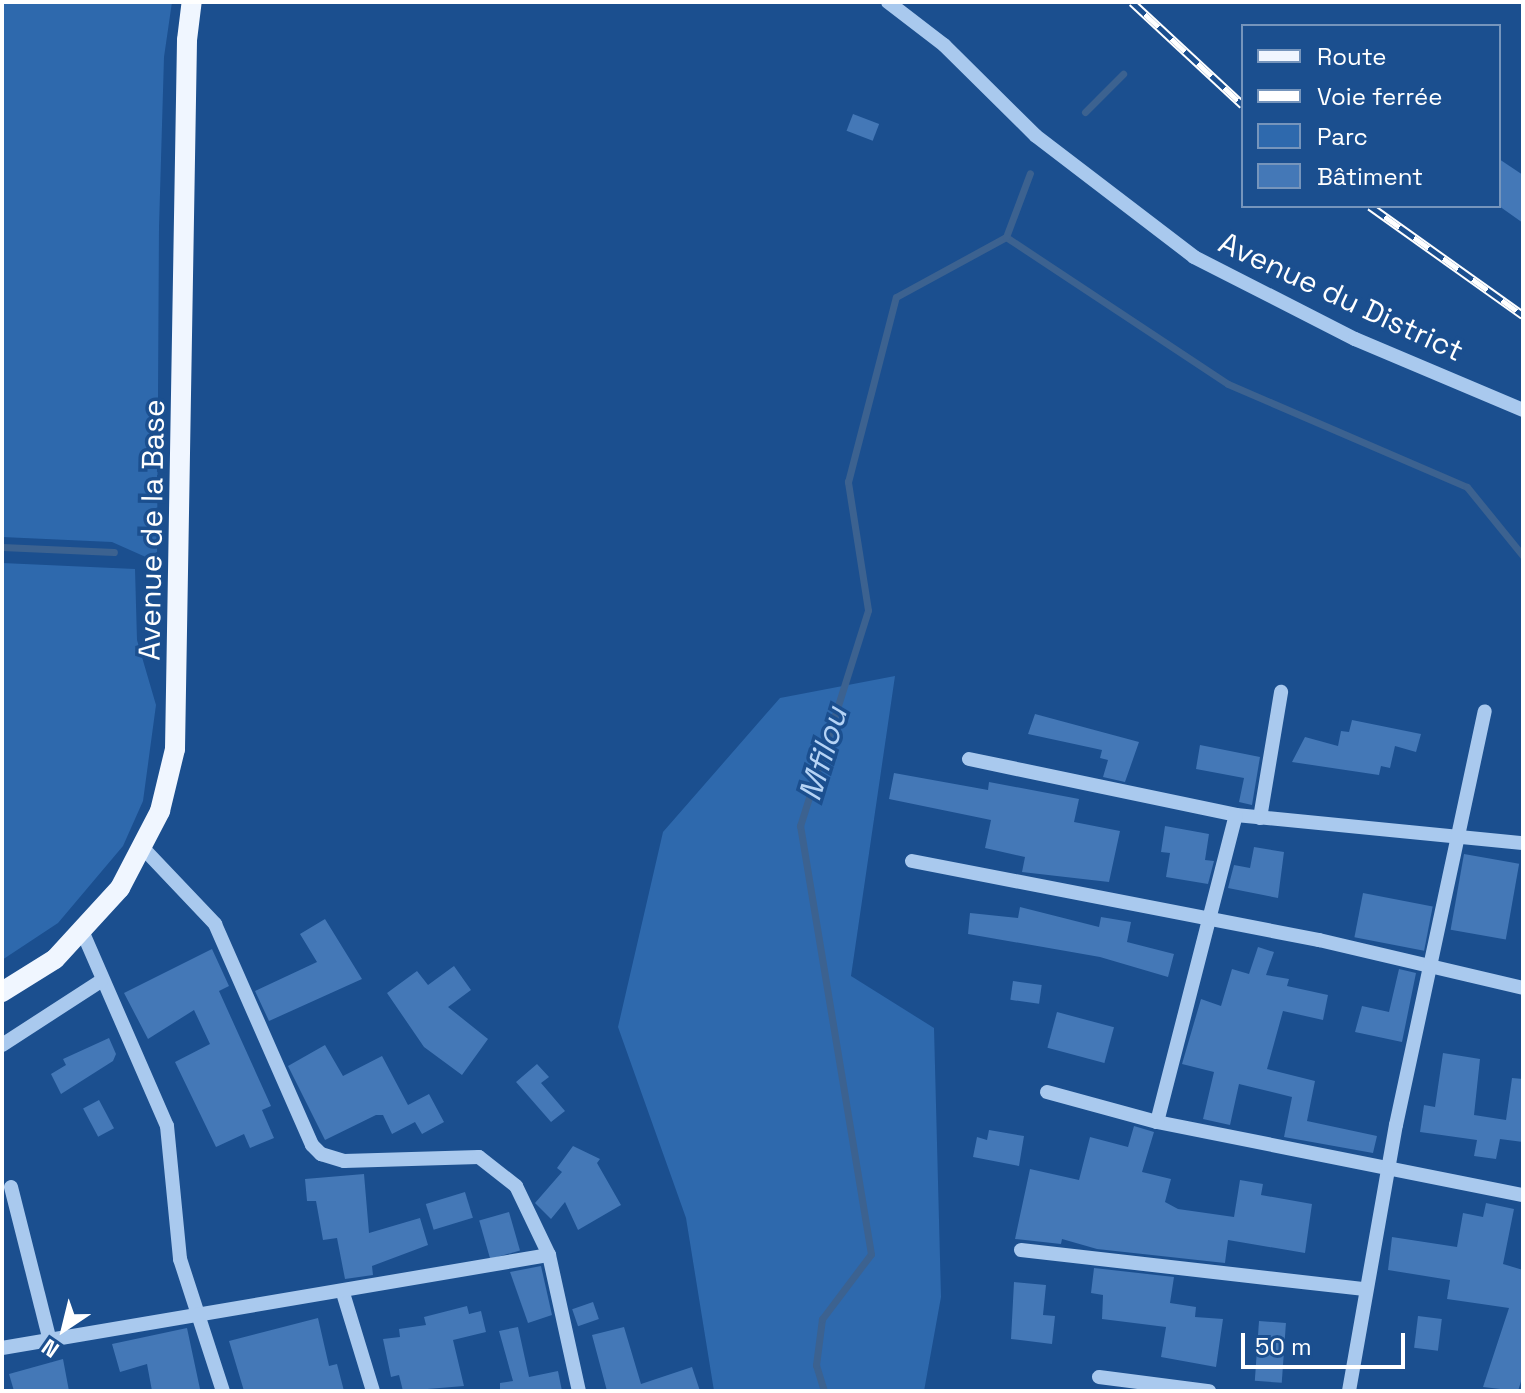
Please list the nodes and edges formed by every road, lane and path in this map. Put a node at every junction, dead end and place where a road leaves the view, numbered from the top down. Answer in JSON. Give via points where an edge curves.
{"nodes":[{"id":1,"x":192,"y":2,"type":"edge"},
{"id":2,"x":888,"y":2,"type":"edge"},
{"id":3,"x":1523,"y":410,"type":"edge"},
{"id":4,"x":1281,"y":692,"type":"dead end"},
{"id":5,"x":1485,"y":711,"type":"dead end"},
{"id":6,"x":969,"y":759,"type":"dead end"},
{"id":7,"x":1236,"y":815,"type":"junction"},
{"id":8,"x":1260,"y":818,"type":"junction"},
{"id":9,"x":1462,"y":836,"type":"junction"},
{"id":10,"x":1523,"y":843,"type":"edge"},
{"id":11,"x":143,"y":848,"type":"junction"},
{"id":12,"x":912,"y":861,"type":"dead end"},
{"id":13,"x":1210,"y":918,"type":"junction"},
{"id":14,"x":83,"y":933,"type":"junction"},
{"id":15,"x":1432,"y":965,"type":"junction"},
{"id":16,"x":101,"y":981,"type":"junction"},
{"id":17,"x":1523,"y":988,"type":"edge"},
{"id":18,"x":2,"y":992,"type":"edge"},
{"id":19,"x":2,"y":1045,"type":"edge"},
{"id":20,"x":1047,"y":1092,"type":"dead end"},
{"id":21,"x":1157,"y":1122,"type":"junction"},
{"id":22,"x":1388,"y":1166,"type":"junction"},
{"id":23,"x":11,"y":1187,"type":"dead end"},
{"id":24,"x":1523,"y":1195,"type":"edge"},
{"id":25,"x":1021,"y":1250,"type":"dead end"},
{"id":26,"x":549,"y":1255,"type":"junction"},
{"id":27,"x":1365,"y":1289,"type":"junction"},
{"id":28,"x":343,"y":1293,"type":"junction"},
{"id":29,"x":197,"y":1319,"type":"junction"},
{"id":30,"x":50,"y":1341,"type":"junction"},
{"id":31,"x":2,"y":1348,"type":"edge"},
{"id":32,"x":1099,"y":1377,"type":"dead end"},
{"id":33,"x":223,"y":1391,"type":"edge"},
{"id":34,"x":373,"y":1391,"type":"edge"},
{"id":35,"x":579,"y":1391,"type":"edge"},
{"id":36,"x":1209,"y":1391,"type":"edge"},
{"id":37,"x":1349,"y":1391,"type":"edge"}],
"edges":[{"from":1,"to":11,"type":"main road","name":"Avenue de la Base","via":[[187,40],[179,720],[160,811]]},
{"from":2,"to":3,"type":"street","name":"Avenue du District","via":[[944,45],[1036,136],[1194,257],[1355,339]]},
{"from":4,"to":8,"type":"street"},
{"from":5,"to":9,"type":"street"},
{"from":6,"to":7,"type":"street"},
{"from":7,"to":8,"type":"street"},
{"from":7,"to":13,"type":"street"},
{"from":8,"to":9,"type":"street"},
{"from":9,"to":10,"type":"street"},
{"from":9,"to":15,"type":"street"},
{"from":11,"to":14,"type":"main road","name":"Avenue de la Base","via":[[120,888]]},
{"from":11,"to":26,"type":"street","via":[[215,924],[312,1145],[329,1159],[344,1161],[479,1157],[516,1186]]},
{"from":12,"to":13,"type":"street"},
{"from":13,"to":15,"type":"street"},
{"from":13,"to":21,"type":"street"},
{"from":14,"to":16,"type":"street"},
{"from":14,"to":18,"type":"main road","name":"Avenue de la Base","via":[[55,959]]},
{"from":15,"to":17,"type":"street"},
{"from":15,"to":22,"type":"street"},
{"from":16,"to":19,"type":"street"},
{"from":16,"to":29,"type":"street","via":[[167,1126],[180,1259]]},
{"from":20,"to":21,"type":"street"},
{"from":21,"to":22,"type":"street"},
{"from":22,"to":24,"type":"street"},
{"from":22,"to":27,"type":"street"},
{"from":23,"to":30,"type":"street"},
{"from":25,"to":27,"type":"street"},
{"from":26,"to":28,"type":"street"},
{"from":26,"to":35,"type":"street"},
{"from":27,"to":37,"type":"street"},
{"from":28,"to":29,"type":"street"},
{"from":28,"to":34,"type":"street"},
{"from":29,"to":30,"type":"street"},
{"from":29,"to":33,"type":"street"},
{"from":30,"to":31,"type":"street"},
{"from":32,"to":36,"type":"street"}]}
